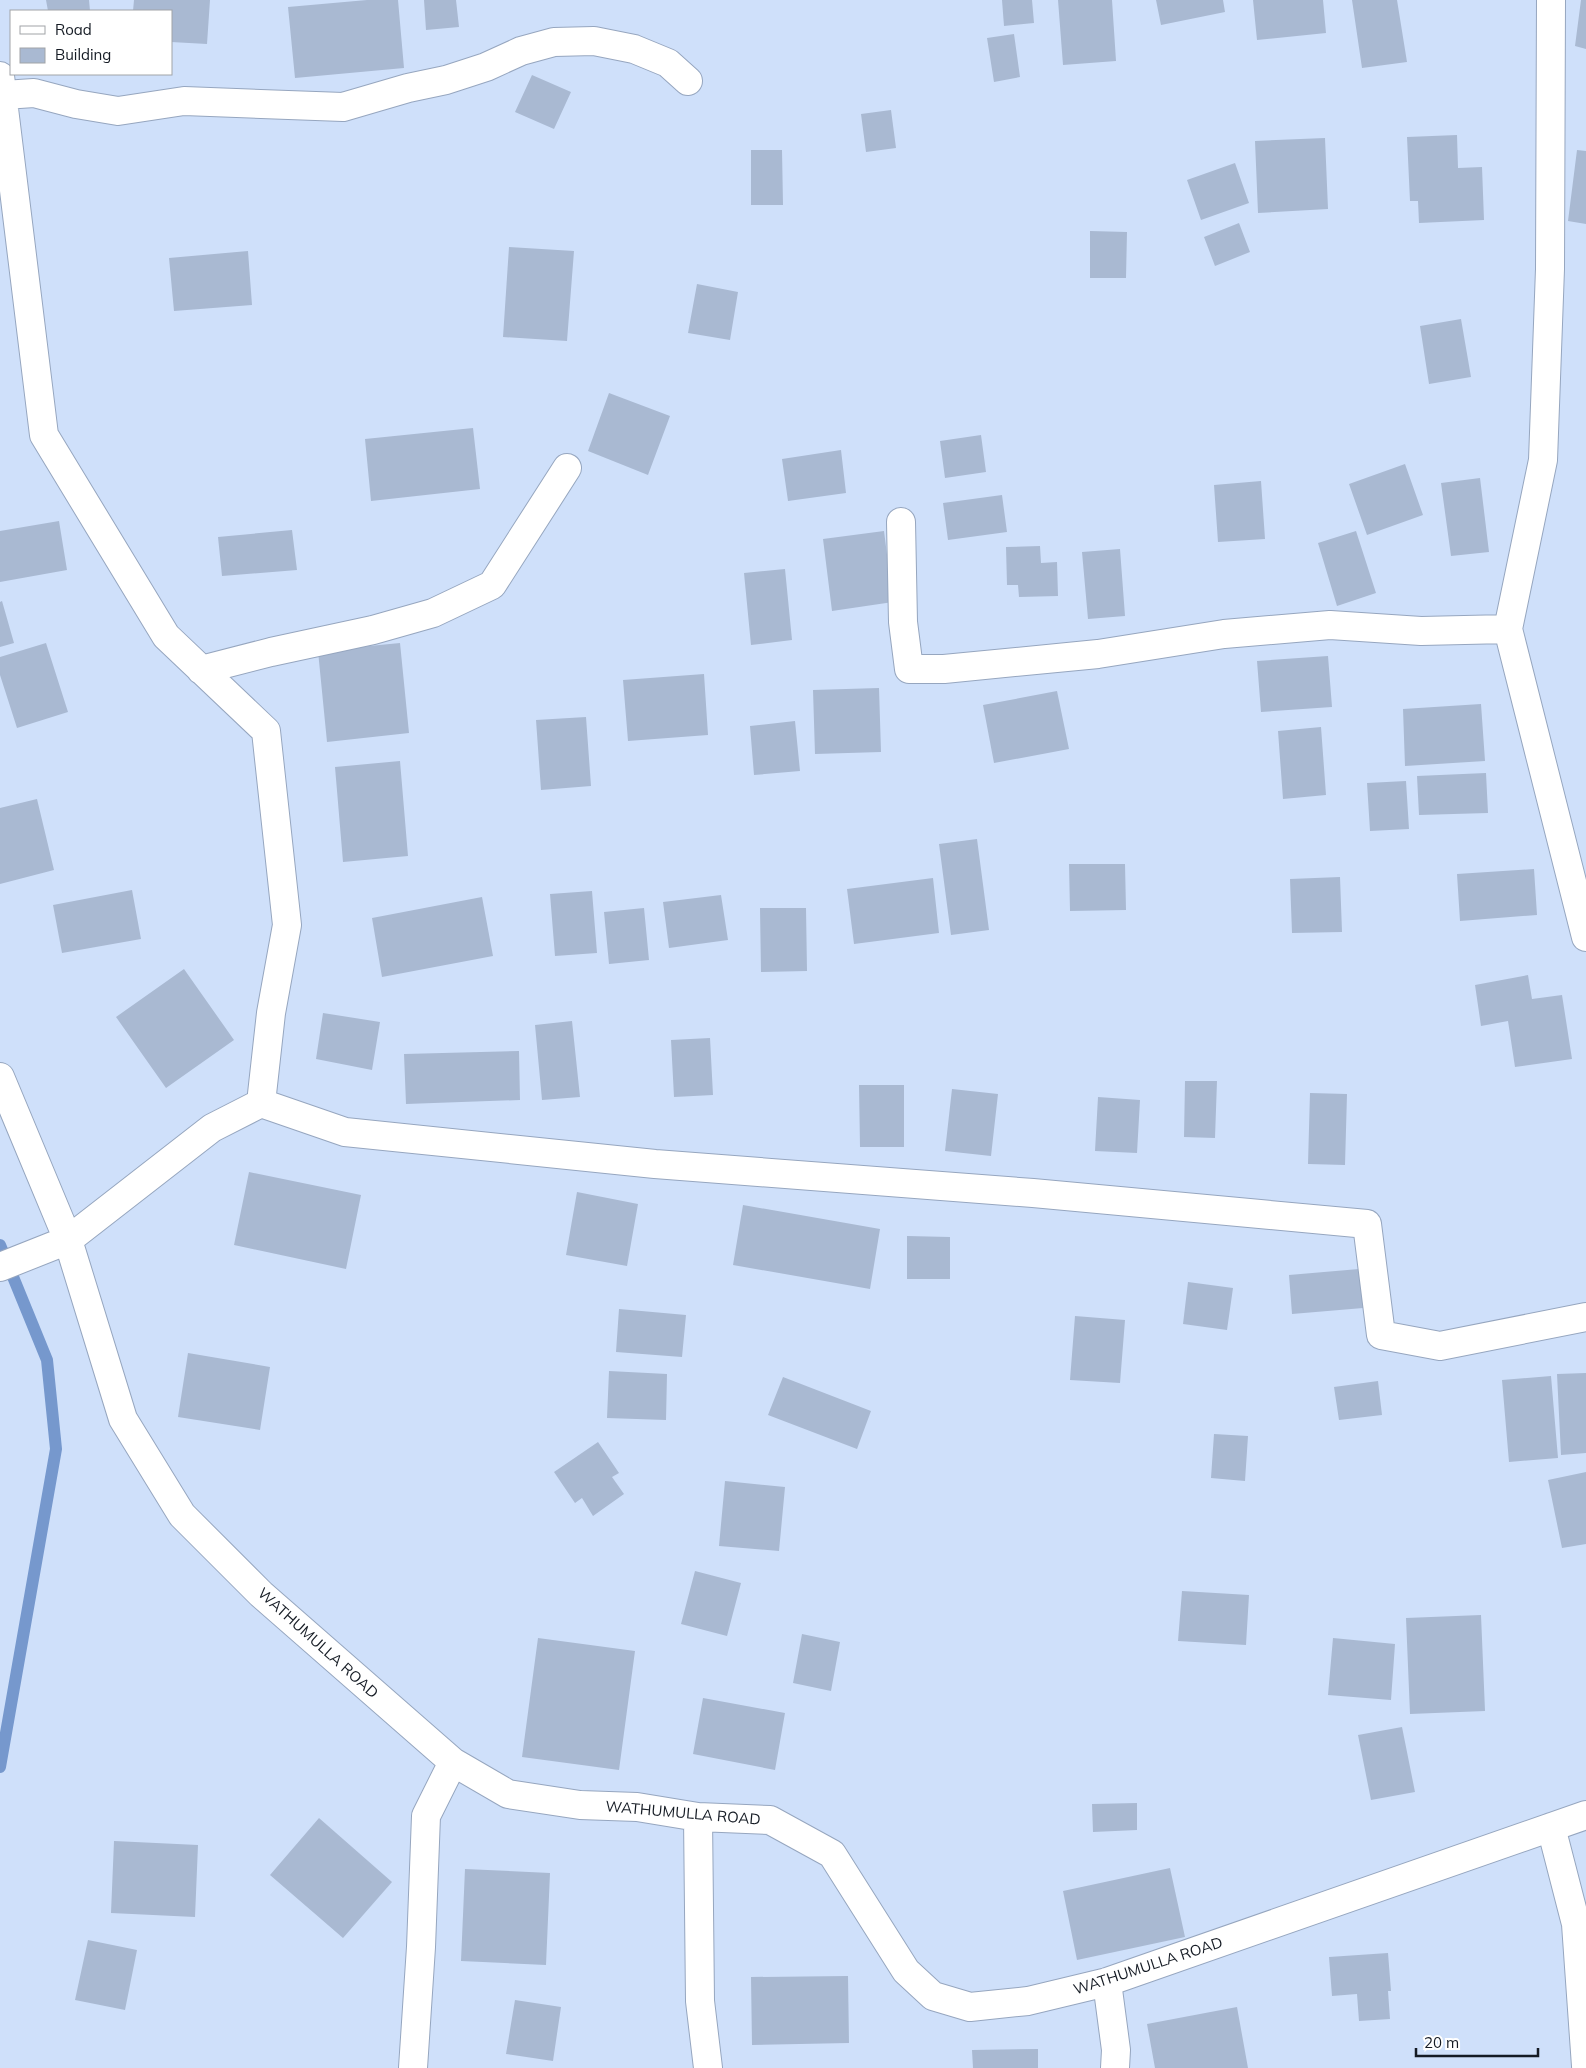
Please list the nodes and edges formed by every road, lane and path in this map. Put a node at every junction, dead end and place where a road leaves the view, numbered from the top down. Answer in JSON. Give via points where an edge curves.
{"nodes":[{"id":1,"x":1551,"y":0,"type":"edge"},
{"id":2,"x":688,"y":82,"type":"dead end"},
{"id":3,"x":2,"y":86,"type":"edge"},
{"id":4,"x":567,"y":468,"type":"dead end"},
{"id":5,"x":901,"y":522,"type":"dead end"},
{"id":6,"x":1508,"y":629,"type":"junction"},
{"id":7,"x":201,"y":670,"type":"junction"},
{"id":8,"x":1586,"y":937,"type":"edge"},
{"id":9,"x":0,"y":1077,"type":"edge"},
{"id":10,"x":262,"y":1103,"type":"junction"},
{"id":11,"x":68,"y":1240,"type":"junction"},
{"id":12,"x":0,"y":1267,"type":"edge"},
{"id":13,"x":1586,"y":1317,"type":"edge"},
{"id":14,"x":453,"y":1762,"type":"junction"},
{"id":15,"x":1586,"y":1815,"type":"edge"},
{"id":16,"x":698,"y":1817,"type":"junction"},
{"id":17,"x":1551,"y":1827,"type":"junction"},
{"id":18,"x":1107,"y":1982,"type":"junction"},
{"id":19,"x":1586,"y":2066,"type":"edge"},
{"id":20,"x":413,"y":2068,"type":"edge"},
{"id":21,"x":708,"y":2068,"type":"edge"},
{"id":22,"x":1115,"y":2068,"type":"edge"}],
"edges":[{"from":1,"to":6,"type":"street","via":[[1550,269],[1543,460]]},
{"from":2,"to":3,"type":"street","via":[[668,63],[634,49],[594,41],[554,42],[446,80],[343,107],[184,100],[118,110],[76,104]]},
{"from":3,"to":7,"type":"street","via":[[44,435],[166,636]]},
{"from":4,"to":7,"type":"street","via":[[492,585],[433,614]]},
{"from":5,"to":6,"type":"street","via":[[903,622],[909,669],[944,669],[1098,654],[1224,634],[1330,625],[1421,632]]},
{"from":6,"to":8,"type":"street"},
{"from":7,"to":10,"type":"street","via":[[266,730],[287,925],[271,1013]]},
{"from":9,"to":11,"type":"street","name":"WATHUMULLA ROAD"},
{"from":10,"to":11,"type":"street","via":[[212,1128]]},
{"from":10,"to":13,"type":"street","via":[[345,1132],[655,1164],[1033,1193],[1367,1224],[1381,1335],[1440,1346]]},
{"from":11,"to":12,"type":"street"},
{"from":11,"to":14,"type":"street","name":"WATHUMULLA ROAD","via":[[123,1419],[182,1515],[261,1594]]},
{"from":14,"to":16,"type":"street","name":"WATHUMULLA ROAD","via":[[508,1794],[580,1805],[637,1807]]},
{"from":14,"to":20,"type":"street","via":[[426,1816]]},
{"from":15,"to":17,"type":"street","name":"WATHUMULLA ROAD"},
{"from":16,"to":18,"type":"street","name":"WATHUMULLA ROAD","via":[[770,1820],[832,1854],[906,1971],[933,1996],[970,2007],[1028,2001]]},
{"from":16,"to":21,"type":"street","via":[[700,2001]]},
{"from":17,"to":18,"type":"street","name":"WATHUMULLA ROAD"},
{"from":17,"to":19,"type":"street","via":[[1576,1924]]},
{"from":18,"to":22,"type":"street","via":[[1116,2050]]}]}
